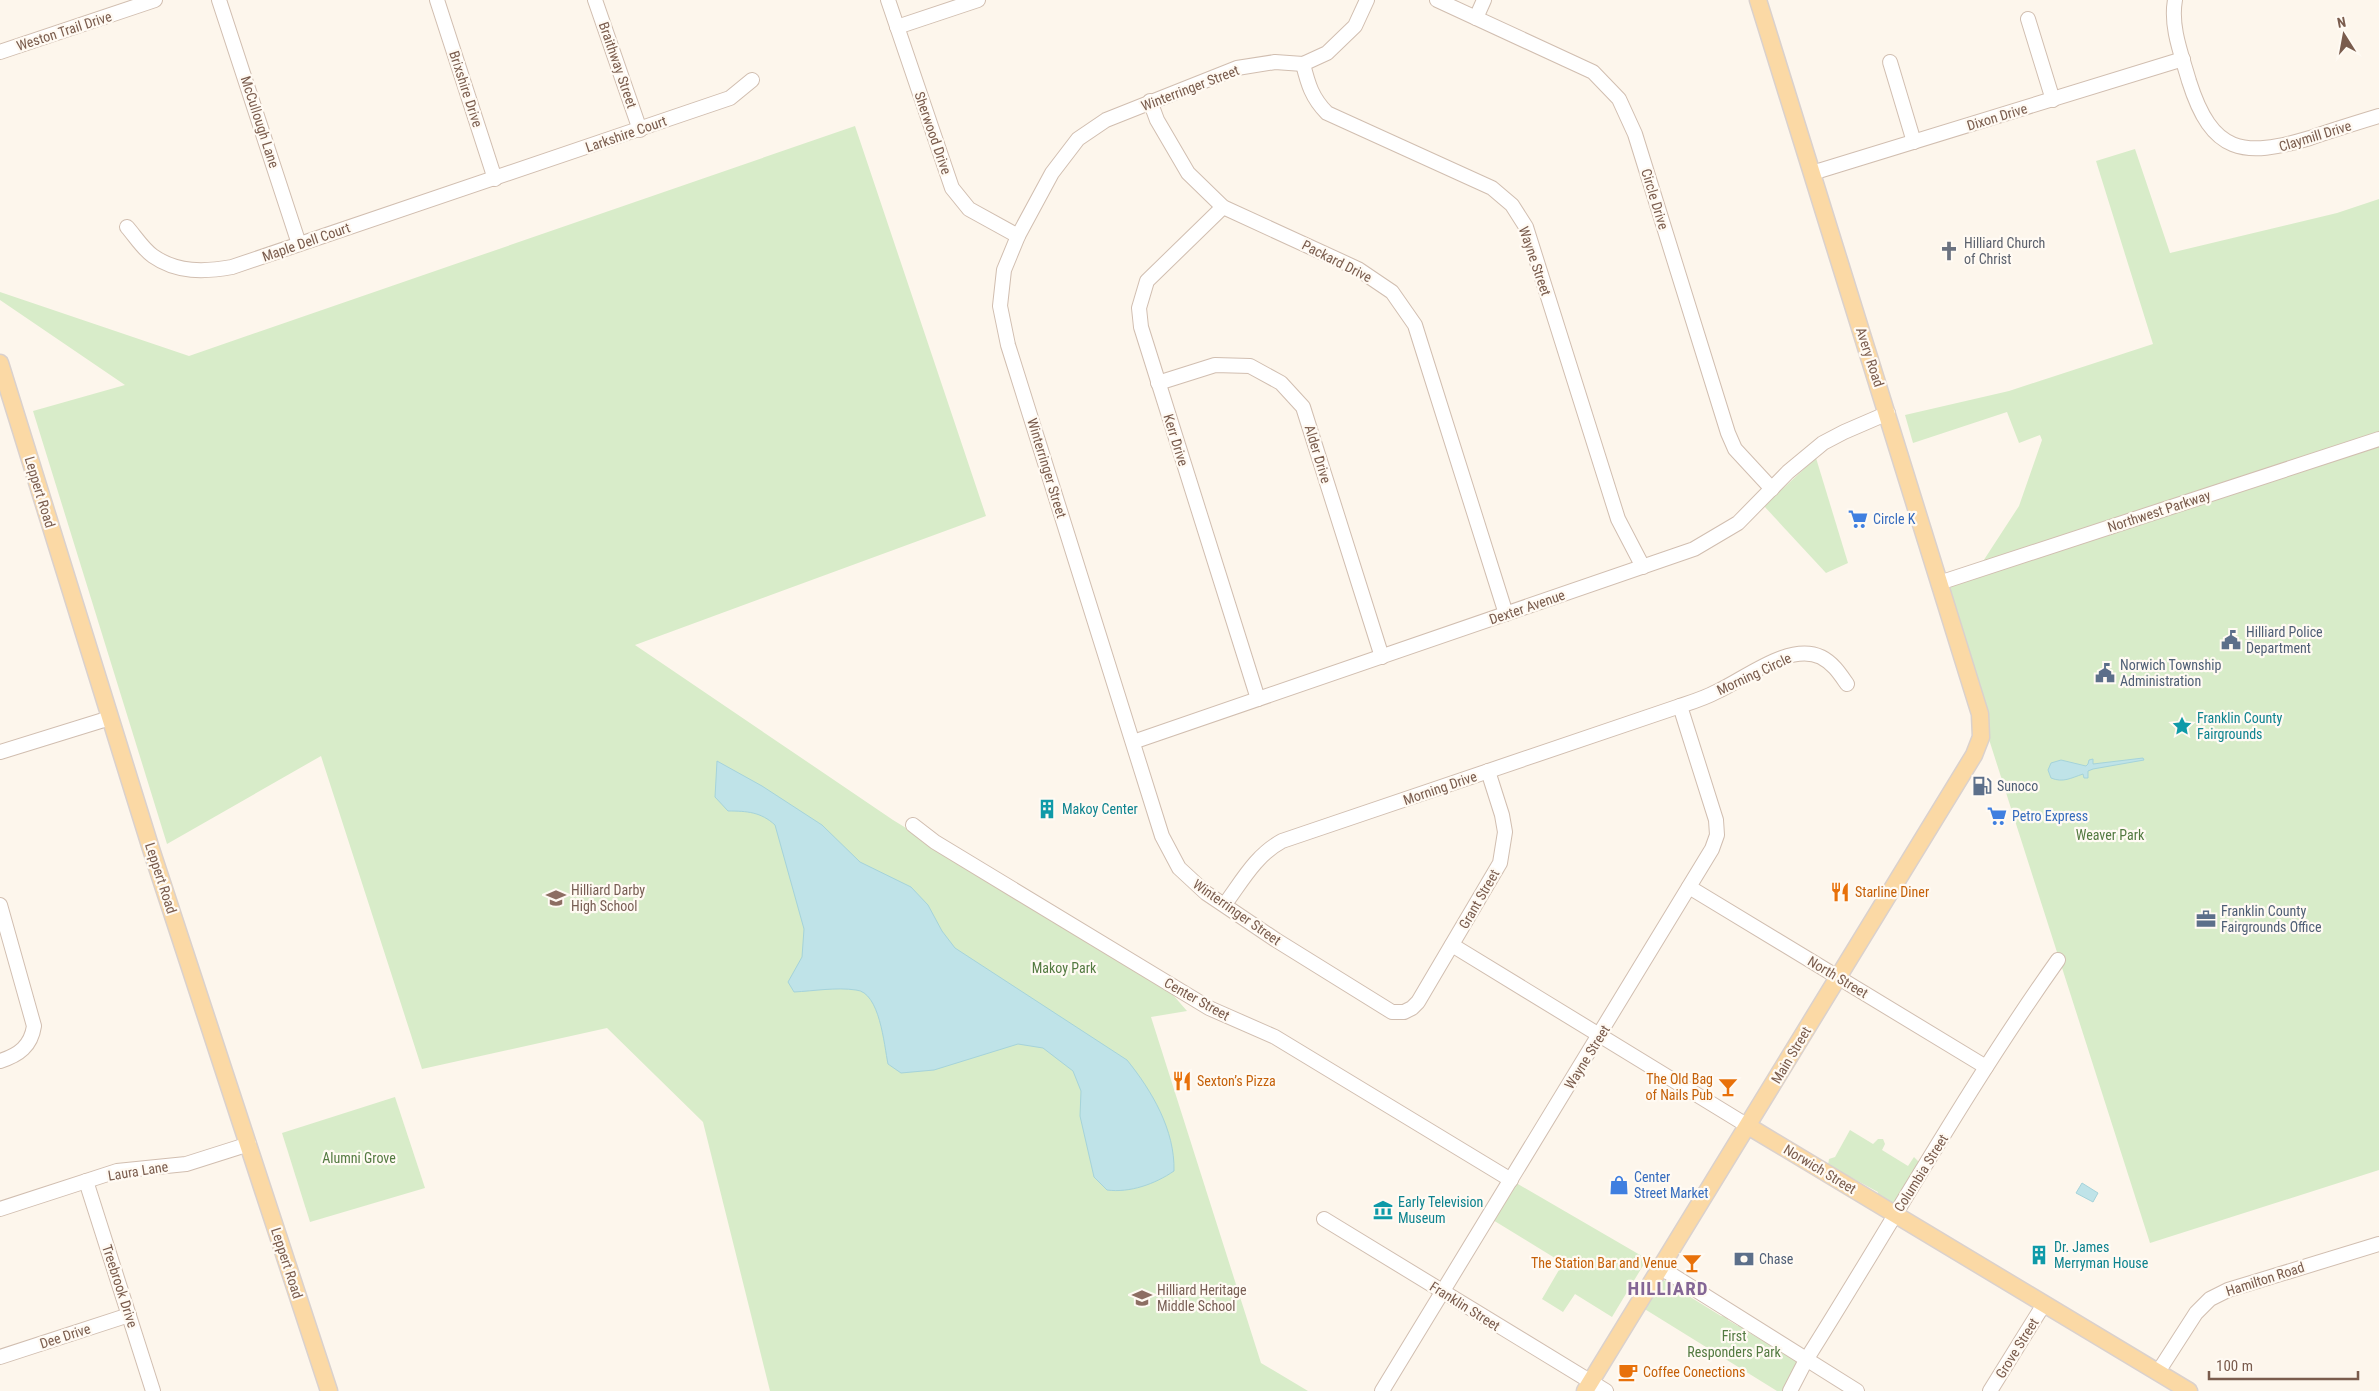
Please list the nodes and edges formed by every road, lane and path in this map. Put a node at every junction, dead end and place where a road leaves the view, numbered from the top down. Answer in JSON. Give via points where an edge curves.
{"nodes":[{"id":1,"x":156,"y":0,"type":"edge"},
{"id":2,"x":219,"y":0,"type":"edge"},
{"id":3,"x":437,"y":0,"type":"edge"},
{"id":4,"x":595,"y":0,"type":"edge"},
{"id":5,"x":888,"y":0,"type":"edge"},
{"id":6,"x":978,"y":0,"type":"edge"},
{"id":7,"x":1367,"y":0,"type":"edge"},
{"id":8,"x":1437,"y":0,"type":"edge"},
{"id":9,"x":1484,"y":0,"type":"edge"},
{"id":10,"x":1758,"y":0,"type":"edge"},
{"id":11,"x":2175,"y":0,"type":"edge"},
{"id":12,"x":1476,"y":18,"type":"junction"},
{"id":13,"x":2028,"y":20,"type":"dead end"},
{"id":14,"x":897,"y":27,"type":"junction"},
{"id":15,"x":0,"y":52,"type":"edge"},
{"id":16,"x":2183,"y":60,"type":"junction"},
{"id":17,"x":1890,"y":62,"type":"dead end"},
{"id":18,"x":1303,"y":64,"type":"junction"},
{"id":19,"x":752,"y":80,"type":"dead end"},
{"id":20,"x":2053,"y":100,"type":"junction"},
{"id":21,"x":1150,"y":101,"type":"junction"},
{"id":22,"x":2379,"y":116,"type":"edge"},
{"id":23,"x":640,"y":130,"type":"junction"},
{"id":24,"x":1914,"y":142,"type":"junction"},
{"id":25,"x":1812,"y":173,"type":"junction"},
{"id":26,"x":495,"y":178,"type":"junction"},
{"id":27,"x":1223,"y":207,"type":"junction"},
{"id":28,"x":127,"y":227,"type":"dead end"},
{"id":29,"x":1018,"y":236,"type":"junction"},
{"id":30,"x":299,"y":244,"type":"junction"},
{"id":31,"x":0,"y":363,"type":"edge"},
{"id":32,"x":1158,"y":383,"type":"junction"},
{"id":33,"x":1888,"y":413,"type":"junction"},
{"id":34,"x":2379,"y":439,"type":"edge"},
{"id":35,"x":1772,"y":488,"type":"junction"},
{"id":36,"x":1643,"y":567,"type":"junction"},
{"id":37,"x":1940,"y":582,"type":"junction"},
{"id":38,"x":1506,"y":614,"type":"junction"},
{"id":39,"x":1382,"y":657,"type":"junction"},
{"id":40,"x":1847,"y":684,"type":"dead end"},
{"id":41,"x":1258,"y":699,"type":"junction"},
{"id":42,"x":1680,"y":706,"type":"junction"},
{"id":43,"x":1980,"y":714,"type":"joint"},
{"id":44,"x":110,"y":718,"type":"junction"},
{"id":45,"x":1133,"y":742,"type":"junction"},
{"id":46,"x":0,"y":752,"type":"edge"},
{"id":47,"x":1488,"y":771,"type":"junction"},
{"id":48,"x":913,"y":825,"type":"dead end"},
{"id":49,"x":1689,"y":887,"type":"junction"},
{"id":50,"x":1225,"y":904,"type":"junction"},
{"id":51,"x":1,"y":910,"type":"edge"},
{"id":52,"x":1452,"y":945,"type":"junction"},
{"id":53,"x":2058,"y":960,"type":"dead end"},
{"id":54,"x":1837,"y":978,"type":"junction"},
{"id":55,"x":1404,"y":1012,"type":"joint"},
{"id":56,"x":1600,"y":1036,"type":"junction"},
{"id":57,"x":0,"y":1061,"type":"edge"},
{"id":58,"x":1986,"y":1067,"type":"junction"},
{"id":59,"x":1748,"y":1126,"type":"junction"},
{"id":60,"x":249,"y":1144,"type":"junction"},
{"id":61,"x":1511,"y":1180,"type":"junction"},
{"id":62,"x":86,"y":1181,"type":"junction"},
{"id":63,"x":0,"y":1209,"type":"edge"},
{"id":64,"x":1896,"y":1214,"type":"junction"},
{"id":65,"x":1324,"y":1219,"type":"dead end"},
{"id":66,"x":2379,"y":1244,"type":"edge"},
{"id":67,"x":1660,"y":1268,"type":"junction"},
{"id":68,"x":1443,"y":1293,"type":"junction"},
{"id":69,"x":2044,"y":1304,"type":"junction"},
{"id":70,"x":129,"y":1315,"type":"junction"},
{"id":71,"x":0,"y":1357,"type":"edge"},
{"id":72,"x":1806,"y":1360,"type":"junction"},
{"id":73,"x":2158,"y":1372,"type":"junction"},
{"id":74,"x":1588,"y":1386,"type":"edge"},
{"id":75,"x":154,"y":1391,"type":"edge"},
{"id":76,"x":329,"y":1391,"type":"edge"},
{"id":77,"x":1382,"y":1391,"type":"edge"},
{"id":78,"x":1606,"y":1391,"type":"edge"},
{"id":79,"x":1790,"y":1391,"type":"edge"},
{"id":80,"x":1857,"y":1391,"type":"edge"},
{"id":81,"x":1990,"y":1391,"type":"edge"},
{"id":82,"x":2189,"y":1391,"type":"edge"}],
"edges":[{"from":1,"to":15,"type":"street","name":"Weston Trail Drive"},
{"from":2,"to":30,"type":"street","name":"McCullough Lane"},
{"from":3,"to":26,"type":"street","name":"Brixshire Drive"},
{"from":4,"to":23,"type":"street","name":"Braithway Street"},
{"from":5,"to":14,"type":"street","name":"Sherwood Drive"},
{"from":6,"to":14,"type":"street"},
{"from":7,"to":18,"type":"street","via":[[1356,26],[1336,47]]},
{"from":8,"to":12,"type":"street","name":"Circle Drive"},
{"from":9,"to":12,"type":"street"},
{"from":10,"to":25,"type":"main road","name":"Avery Road"},
{"from":11,"to":16,"type":"street","name":"Claymill Drive","via":[[2176,38]]},
{"from":12,"to":35,"type":"street","name":"Circle Drive","via":[[1593,72],[1619,99],[1635,134],[1735,449]]},
{"from":13,"to":20,"type":"street"},
{"from":14,"to":29,"type":"street","name":"Sherwood Drive","via":[[952,188],[969,209]]},
{"from":16,"to":20,"type":"street","name":"Dixon Drive"},
{"from":16,"to":22,"type":"street","name":"Claymill Drive","via":[[2200,114],[2228,143],[2250,150],[2281,147]]},
{"from":17,"to":24,"type":"street"},
{"from":18,"to":21,"type":"street","name":"Winterringer Street","via":[[1275,62],[1236,68]]},
{"from":18,"to":36,"type":"street","name":"Wayne Street","via":[[1315,101],[1327,113],[1492,188],[1512,205],[1526,227],[1618,519]]},
{"from":19,"to":23,"type":"street","name":"Larkshire Court","via":[[730,98]]},
{"from":20,"to":24,"type":"street","name":"Dixon Drive"},
{"from":21,"to":27,"type":"street","name":"Packard Drive","via":[[1157,120],[1188,173]]},
{"from":21,"to":29,"type":"street","name":"Winterringer Street","via":[[1106,120],[1078,139],[1052,172]]},
{"from":23,"to":26,"type":"street","name":"Larkshire Court"},
{"from":24,"to":25,"type":"street","name":"Dixon Drive"},
{"from":25,"to":33,"type":"main road","name":"Avery Road"},
{"from":26,"to":30,"type":"street","name":"Maple Dell Court"},
{"from":27,"to":32,"type":"street","name":"Kerr Drive","via":[[1147,281],[1139,308],[1141,327]]},
{"from":27,"to":38,"type":"street","name":"Packard Drive","via":[[1358,269],[1392,292],[1415,325]]},
{"from":28,"to":30,"type":"street","name":"Maple Dell Court","via":[[152,256],[181,269],[200,271],[232,267]]},
{"from":29,"to":45,"type":"street","name":"Winterringer Street","via":[[1004,270],[1000,306],[1008,345]]},
{"from":31,"to":44,"type":"main road","name":"Leppert Road"},
{"from":32,"to":39,"type":"street","name":"Alder Drive","via":[[1215,365],[1250,366],[1281,383],[1303,407]]},
{"from":32,"to":41,"type":"street","name":"Kerr Drive"},
{"from":33,"to":35,"type":"street","name":"Dexter Avenue","via":[[1823,443]]},
{"from":33,"to":37,"type":"main road","name":"Avery Road"},
{"from":34,"to":37,"type":"street","name":"Northwest Parkway"},
{"from":35,"to":36,"type":"street","name":"Dexter Avenue","via":[[1738,523],[1694,549]]},
{"from":36,"to":38,"type":"street","name":"Dexter Avenue"},
{"from":37,"to":43,"type":"main road","name":"Avery Road"},
{"from":38,"to":39,"type":"street","name":"Dexter Avenue"},
{"from":39,"to":41,"type":"street","name":"Dexter Avenue"},
{"from":40,"to":42,"type":"street","name":"Morning Circle","via":[[1832,663],[1820,656],[1793,654],[1715,693]]},
{"from":41,"to":45,"type":"street","name":"Dexter Avenue"},
{"from":42,"to":47,"type":"street","name":"Morning Drive"},
{"from":42,"to":49,"type":"street","name":"Wayne Street","via":[[1716,820],[1717,835]]},
{"from":43,"to":54,"type":"main road","name":"Main Street","via":[[1981,737],[1974,755]]},
{"from":44,"to":46,"type":"street"},
{"from":44,"to":60,"type":"main road","name":"Leppert Road"},
{"from":45,"to":50,"type":"street","name":"Winterringer Street","via":[[1162,836],[1179,868]]},
{"from":47,"to":50,"type":"street","name":"Morning Drive","via":[[1268,848]]},
{"from":47,"to":52,"type":"street","name":"Grant Street","via":[[1505,832],[1500,863]]},
{"from":48,"to":61,"type":"street","name":"Center Street","via":[[935,842],[1209,1008],[1275,1037]]},
{"from":49,"to":54,"type":"street","name":"North Street"},
{"from":49,"to":56,"type":"street","name":"Wayne Street"},
{"from":50,"to":55,"type":"street","name":"Winterringer Street","via":[[1382,1007],[1392,1012]]},
{"from":51,"to":57,"type":"street","via":[[34,1026],[24,1050]]},
{"from":52,"to":55,"type":"street","name":"Grant Street","via":[[1418,1002]]},
{"from":52,"to":56,"type":"street","name":"Norwich Street"},
{"from":53,"to":58,"type":"street","name":"Columbia Street"},
{"from":54,"to":58,"type":"street","name":"North Street"},
{"from":54,"to":59,"type":"main road","name":"Main Street"},
{"from":56,"to":59,"type":"street","name":"Norwich Street"},
{"from":56,"to":61,"type":"street","name":"Wayne Street"},
{"from":58,"to":64,"type":"street","name":"Columbia Street"},
{"from":59,"to":64,"type":"main road","name":"Norwich Street"},
{"from":59,"to":67,"type":"main road","name":"Main Street"},
{"from":60,"to":62,"type":"street","name":"Laura Lane","via":[[186,1164],[117,1171]]},
{"from":60,"to":76,"type":"main road","name":"Leppert Road"},
{"from":61,"to":68,"type":"street","name":"Wayne Street"},
{"from":62,"to":63,"type":"street","name":"Laura Lane"},
{"from":62,"to":70,"type":"street","name":"Treebrook Drive"},
{"from":64,"to":69,"type":"main road","name":"Norwich Street"},
{"from":64,"to":72,"type":"street","name":"Columbia Street"},
{"from":65,"to":68,"type":"street","name":"Franklin Street"},
{"from":66,"to":73,"type":"street","name":"Hamilton Road","via":[[2228,1290],[2210,1299],[2196,1313]]},
{"from":67,"to":72,"type":"street"},
{"from":67,"to":74,"type":"main road","name":"Main Street"},
{"from":68,"to":74,"type":"street","name":"Franklin Street"},
{"from":68,"to":77,"type":"street","name":"Wayne Street"},
{"from":69,"to":73,"type":"main road","name":"Norwich Street"},
{"from":69,"to":81,"type":"street","name":"Grove Street"},
{"from":70,"to":71,"type":"street","name":"Dee Drive"},
{"from":70,"to":75,"type":"street","name":"Treebrook Drive"},
{"from":72,"to":79,"type":"street","name":"Columbia Street"},
{"from":72,"to":80,"type":"street"},
{"from":73,"to":82,"type":"main road","name":"Norwich Street"},
{"from":74,"to":78,"type":"street","name":"Franklin Street"}]}
